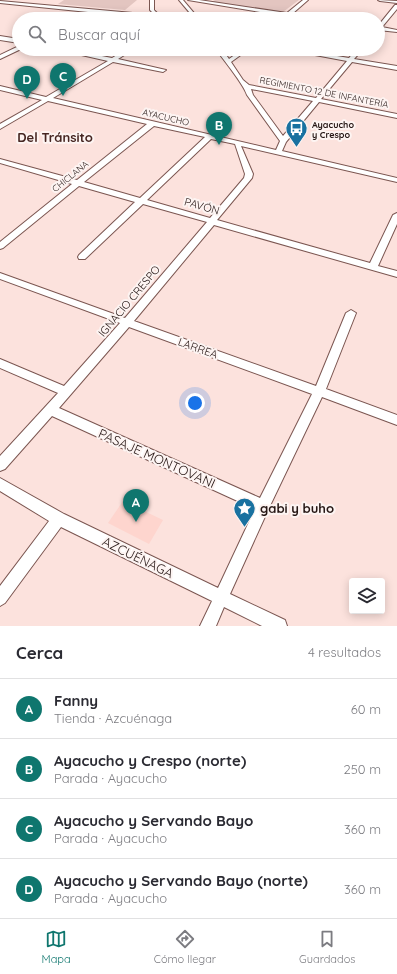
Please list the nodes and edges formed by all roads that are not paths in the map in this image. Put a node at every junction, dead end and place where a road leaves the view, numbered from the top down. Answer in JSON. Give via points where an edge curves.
{"nodes":[{"id":1,"x":152,"y":0,"type":"edge"},
{"id":2,"x":181,"y":0,"type":"edge"},
{"id":3,"x":190,"y":0,"type":"edge"},
{"id":4,"x":306,"y":0,"type":"edge"},
{"id":5,"x":380,"y":0,"type":"edge"},
{"id":6,"x":209,"y":1,"type":"edge"},
{"id":7,"x":0,"y":2,"type":"edge"},
{"id":8,"x":397,"y":2,"type":"edge"},
{"id":9,"x":201,"y":6,"type":"dead end"},
{"id":10,"x":397,"y":6,"type":"edge"},
{"id":11,"x":93,"y":11,"type":"joint"},
{"id":12,"x":103,"y":12,"type":"edge"},
{"id":13,"x":154,"y":12,"type":"edge"},
{"id":14,"x":194,"y":12,"type":"edge"},
{"id":15,"x":270,"y":12,"type":"edge"},
{"id":16,"x":291,"y":12,"type":"edge"},
{"id":17,"x":385,"y":20,"type":"edge"},
{"id":18,"x":385,"y":29,"type":"edge"},
{"id":19,"x":397,"y":31,"type":"edge"},
{"id":20,"x":0,"y":38,"type":"edge"},
{"id":21,"x":12,"y":40,"type":"edge"},
{"id":22,"x":12,"y":51,"type":"edge"},
{"id":23,"x":92,"y":56,"type":"edge"},
{"id":24,"x":119,"y":56,"type":"edge"},
{"id":25,"x":223,"y":56,"type":"edge"},
{"id":26,"x":236,"y":56,"type":"edge"},
{"id":27,"x":327,"y":56,"type":"edge"},
{"id":28,"x":354,"y":56,"type":"edge"},
{"id":29,"x":0,"y":57,"type":"edge"},
{"id":30,"x":112,"y":60,"type":"junction"},
{"id":31,"x":351,"y":60,"type":"junction"},
{"id":32,"x":228,"y":62,"type":"junction"},
{"id":33,"x":397,"y":68,"type":"edge"},
{"id":34,"x":163,"y":70,"type":"dead end"},
{"id":35,"x":246,"y":86,"type":"junction"},
{"id":36,"x":0,"y":88,"type":"edge"},
{"id":37,"x":47,"y":99,"type":"junction"},
{"id":38,"x":318,"y":100,"type":"junction"},
{"id":39,"x":397,"y":116,"type":"edge"},
{"id":40,"x":153,"y":123,"type":"junction"},
{"id":41,"x":0,"y":127,"type":"edge"},
{"id":42,"x":210,"y":136,"type":"junction"},
{"id":43,"x":283,"y":140,"type":"junction"},
{"id":44,"x":238,"y":142,"type":"junction"},
{"id":45,"x":278,"y":152,"type":"junction"},
{"id":46,"x":0,"y":161,"type":"edge"},
{"id":47,"x":397,"y":180,"type":"edge"},
{"id":48,"x":76,"y":183,"type":"junction"},
{"id":49,"x":140,"y":201,"type":"junction"},
{"id":50,"x":397,"y":215,"type":"edge"},
{"id":51,"x":212,"y":221,"type":"junction"},
{"id":52,"x":0,"y":246,"type":"edge"},
{"id":53,"x":82,"y":257,"type":"dead end"},
{"id":54,"x":373,"y":267,"type":"junction"},
{"id":55,"x":397,"y":274,"type":"edge"},
{"id":56,"x":0,"y":276,"type":"edge"},
{"id":57,"x":351,"y":313,"type":"dead end"},
{"id":58,"x":128,"y":322,"type":"junction"},
{"id":59,"x":0,"y":363,"type":"edge"},
{"id":60,"x":66,"y":392,"type":"junction"},
{"id":61,"x":319,"y":392,"type":"junction"},
{"id":62,"x":51,"y":410,"type":"junction"},
{"id":63,"x":397,"y":420,"type":"edge"},
{"id":64,"x":0,"y":465,"type":"edge"},
{"id":65,"x":0,"y":484,"type":"edge"},
{"id":66,"x":263,"y":506,"type":"junction"},
{"id":67,"x":59,"y":519,"type":"junction"},
{"id":68,"x":222,"y":597,"type":"junction"},
{"id":69,"x":0,"y":598,"type":"edge"},
{"id":70,"x":208,"y":626,"type":"edge"},
{"id":71,"x":279,"y":626,"type":"edge"}],
"edges":[{"from":1,"to":13,"type":"street"},
{"from":2,"to":14,"type":"street"},
{"from":3,"to":6,"type":"street"},
{"from":4,"to":16,"type":"street"},
{"from":5,"to":8,"type":"street"},
{"from":6,"to":9,"type":"street"},
{"from":6,"to":15,"type":"street"},
{"from":7,"to":11,"type":"street"},
{"from":10,"to":17,"type":"street"},
{"from":11,"to":12,"type":"street"},
{"from":18,"to":19,"type":"street"},
{"from":20,"to":21,"type":"street"},
{"from":22,"to":29,"type":"street"},
{"from":23,"to":30,"type":"street"},
{"from":24,"to":30,"type":"street"},
{"from":25,"to":32,"type":"street"},
{"from":26,"to":32,"type":"street"},
{"from":27,"to":31,"type":"street"},
{"from":28,"to":31,"type":"street"},
{"from":30,"to":34,"type":"street"},
{"from":30,"to":37,"type":"street"},
{"from":31,"to":33,"type":"street"},
{"from":31,"to":38,"type":"street"},
{"from":32,"to":35,"type":"street"},
{"from":35,"to":38,"type":"street","name":"REGIMIENTO 12 DE INFANTERÍA"},
{"from":35,"to":43,"type":"street"},
{"from":36,"to":37,"type":"street","name":"AYACUCHO"},
{"from":37,"to":40,"type":"street","name":"AYACUCHO"},
{"from":37,"to":41,"type":"street"},
{"from":38,"to":39,"type":"street","name":"REGIMIENTO 12 DE INFANTERÍA"},
{"from":38,"to":43,"type":"street"},
{"from":40,"to":42,"type":"street","name":"AYACUCHO"},
{"from":40,"to":48,"type":"street","name":"CHICLANA"},
{"from":42,"to":44,"type":"street","name":"AYACUCHO"},
{"from":42,"to":49,"type":"street"},
{"from":43,"to":45,"type":"street"},
{"from":44,"to":45,"type":"street","name":"AYACUCHO"},
{"from":44,"to":51,"type":"street","name":"IGNACIO CRESPO","via":[[249,174],[248,178]]},
{"from":45,"to":47,"type":"street","name":"AYACUCHO"},
{"from":46,"to":48,"type":"street","name":"PAVÓN"},
{"from":48,"to":49,"type":"street","name":"PAVÓN"},
{"from":48,"to":52,"type":"street","name":"CHICLANA"},
{"from":49,"to":51,"type":"street","name":"PAVÓN"},
{"from":49,"to":53,"type":"street"},
{"from":50,"to":54,"type":"street"},
{"from":51,"to":54,"type":"street","name":"PAVÓN"},
{"from":51,"to":58,"type":"street","name":"IGNACIO CRESPO"},
{"from":54,"to":55,"type":"street","name":"PAVÓN"},
{"from":56,"to":58,"type":"street","name":"LARREA"},
{"from":57,"to":61,"type":"street"},
{"from":58,"to":60,"type":"street","name":"IGNACIO CRESPO"},
{"from":58,"to":61,"type":"street","name":"LARREA"},
{"from":59,"to":60,"type":"street"},
{"from":60,"to":62,"type":"street","name":"IGNACIO CRESPO"},
{"from":61,"to":63,"type":"street","name":"LARREA"},
{"from":61,"to":66,"type":"street"},
{"from":62,"to":64,"type":"street","name":"IGNACIO CRESPO"},
{"from":62,"to":66,"type":"street","name":"PASAJE MONTOVANI"},
{"from":65,"to":67,"type":"street","name":"AZCUÉNAGA"},
{"from":66,"to":68,"type":"street"},
{"from":67,"to":68,"type":"street","name":"AZCUÉNAGA"},
{"from":67,"to":69,"type":"street"},
{"from":68,"to":70,"type":"street"},
{"from":68,"to":71,"type":"street","name":"AZCUÉNAGA"}]}
